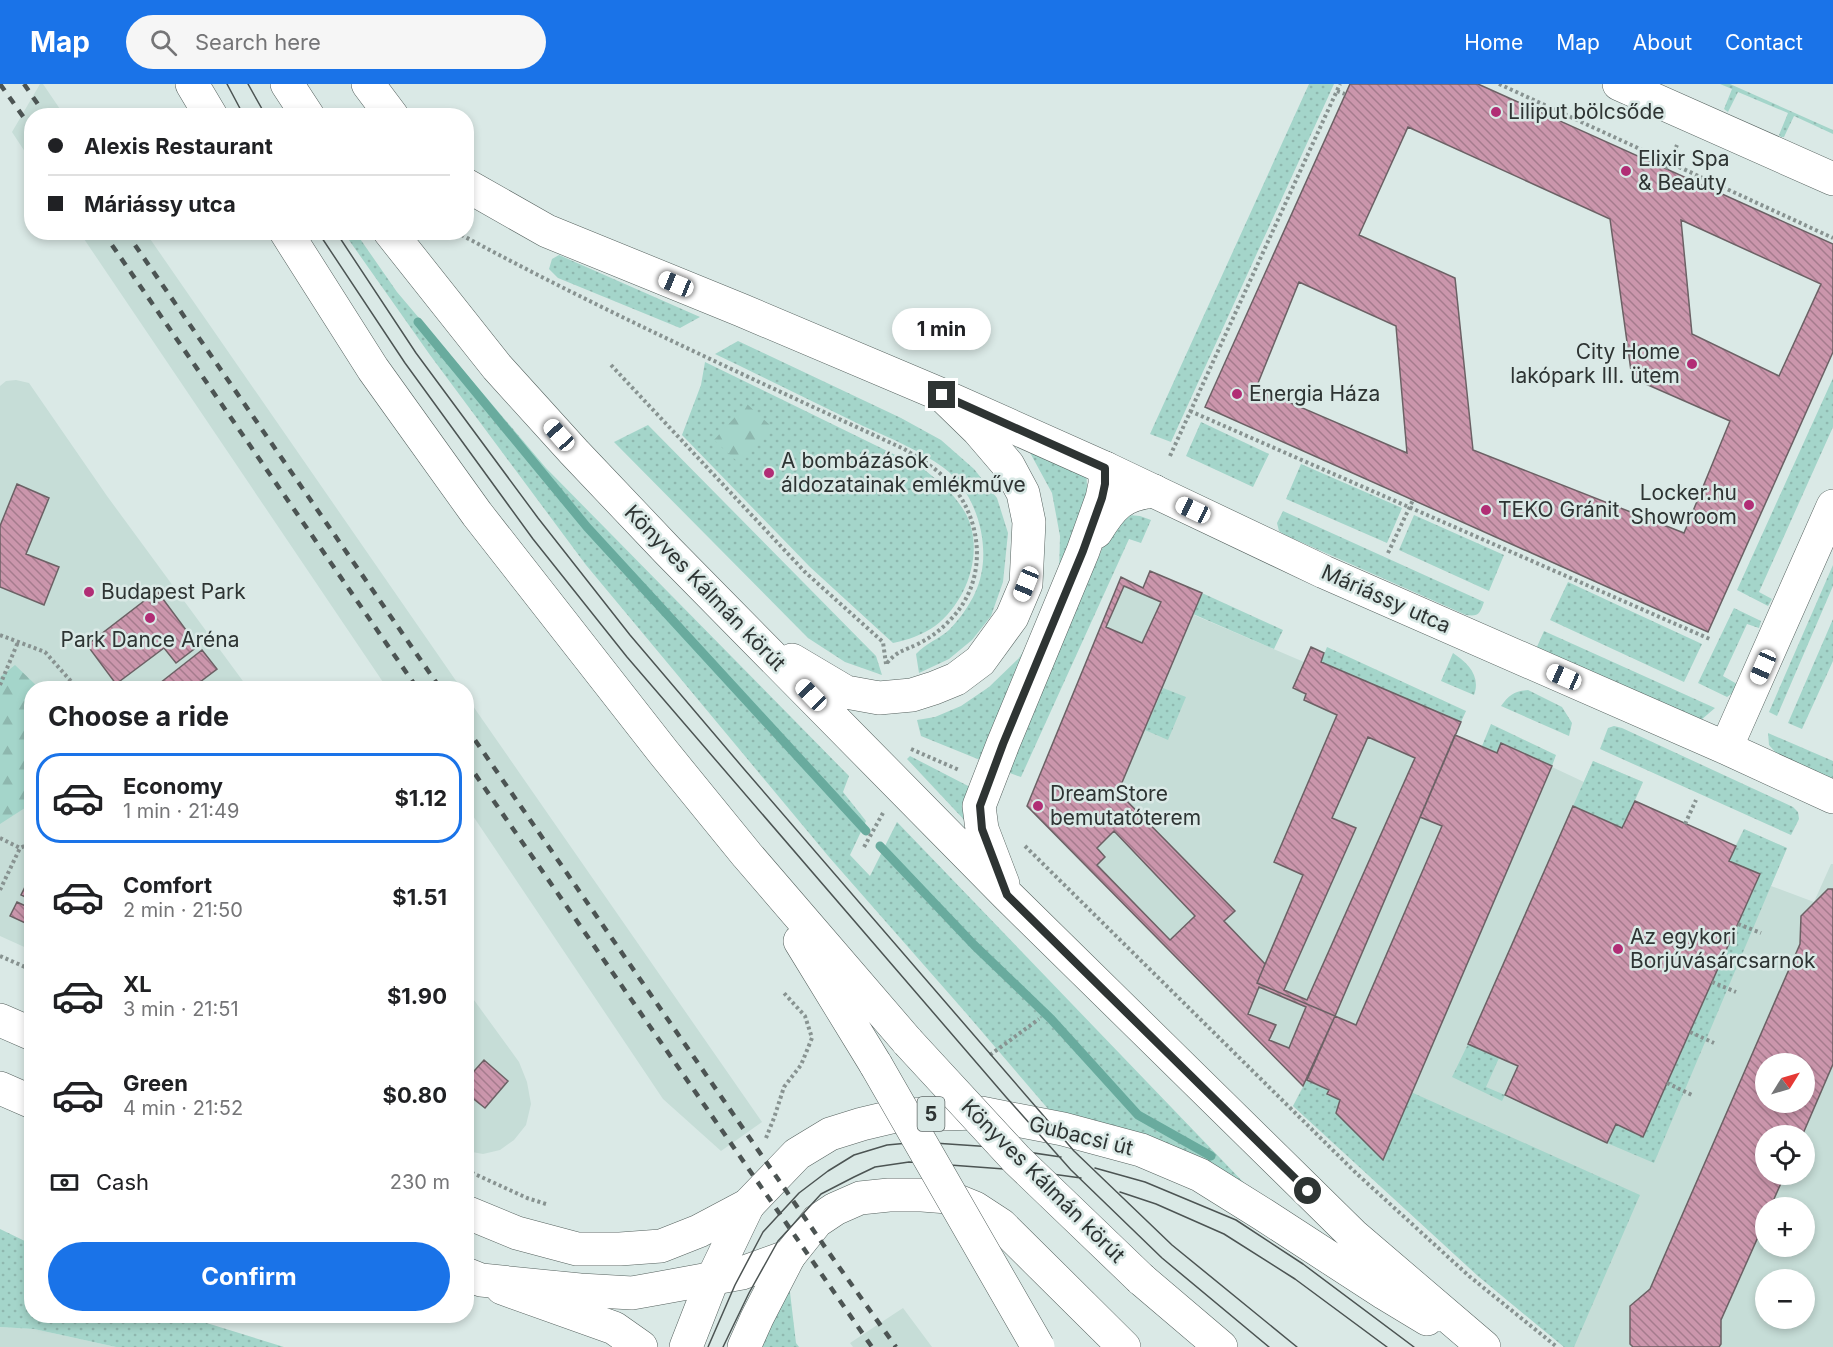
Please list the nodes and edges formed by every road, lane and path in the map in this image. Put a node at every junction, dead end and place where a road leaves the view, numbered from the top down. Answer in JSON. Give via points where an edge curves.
{"nodes":[{"id":1,"x":192,"y":84,"type":"edge"},
{"id":2,"x":287,"y":84,"type":"edge"},
{"id":3,"x":368,"y":84,"type":"edge"},
{"id":4,"x":1340,"y":84,"type":"edge"},
{"id":5,"x":1499,"y":84,"type":"edge"},
{"id":6,"x":1619,"y":84,"type":"edge"},
{"id":7,"x":1337,"y":91,"type":"junction"},
{"id":8,"x":1345,"y":94,"type":"dead end"},
{"id":9,"x":206,"y":108,"type":"edge"},
{"id":10,"x":303,"y":108,"type":"edge"},
{"id":11,"x":386,"y":108,"type":"edge"},
{"id":12,"x":1833,"y":179,"type":"edge"},
{"id":13,"x":474,"y":190,"type":"edge"},
{"id":14,"x":1833,"y":238,"type":"edge"},
{"id":15,"x":291,"y":240,"type":"edge"},
{"id":16,"x":396,"y":240,"type":"edge"},
{"id":17,"x":471,"y":240,"type":"edge"},
{"id":18,"x":611,"y":365,"type":"dead end"},
{"id":19,"x":942,"y":395,"type":"junction"},
{"id":20,"x":1190,"y":411,"type":"junction"},
{"id":21,"x":1170,"y":456,"type":"dead end"},
{"id":22,"x":1105,"y":468,"type":"junction"},
{"id":23,"x":1154,"y":491,"type":"junction"},
{"id":24,"x":1413,"y":500,"type":"dead end"},
{"id":25,"x":1833,"y":506,"type":"edge"},
{"id":26,"x":1083,"y":551,"type":"junction"},
{"id":27,"x":1388,"y":553,"type":"dead end"},
{"id":28,"x":748,"y":632,"type":"junction"},
{"id":29,"x":0,"y":635,"type":"edge"},
{"id":30,"x":1712,"y":640,"type":"dead end"},
{"id":31,"x":18,"y":642,"type":"junction"},
{"id":32,"x":71,"y":681,"type":"edge"},
{"id":33,"x":0,"y":685,"type":"edge"},
{"id":34,"x":909,"y":748,"type":"dead end"},
{"id":35,"x":1726,"y":748,"type":"junction"},
{"id":36,"x":988,"y":783,"type":"junction"},
{"id":37,"x":1833,"y":797,"type":"edge"},
{"id":38,"x":1696,"y":800,"type":"dead end"},
{"id":39,"x":1685,"y":824,"type":"dead end"},
{"id":40,"x":870,"y":836,"type":"dead end"},
{"id":41,"x":0,"y":838,"type":"edge"},
{"id":42,"x":1021,"y":843,"type":"dead end"},
{"id":43,"x":24,"y":846,"type":"edge"},
{"id":44,"x":864,"y":847,"type":"dead end"},
{"id":45,"x":20,"y":848,"type":"junction"},
{"id":46,"x":747,"y":855,"type":"junction"},
{"id":47,"x":0,"y":890,"type":"edge"},
{"id":48,"x":1007,"y":895,"type":"junction"},
{"id":49,"x":1738,"y":924,"type":"dead end"},
{"id":50,"x":1761,"y":933,"type":"dead end"},
{"id":51,"x":0,"y":956,"type":"edge"},
{"id":52,"x":24,"y":966,"type":"edge"},
{"id":53,"x":1712,"y":982,"type":"dead end"},
{"id":54,"x":783,"y":992,"type":"dead end"},
{"id":55,"x":1736,"y":992,"type":"dead end"},
{"id":56,"x":1039,"y":1019,"type":"dead end"},
{"id":57,"x":0,"y":1020,"type":"edge"},
{"id":58,"x":24,"y":1030,"type":"edge"},
{"id":59,"x":1690,"y":1032,"type":"dead end"},
{"id":60,"x":1714,"y":1043,"type":"dead end"},
{"id":61,"x":990,"y":1055,"type":"dead end"},
{"id":62,"x":1667,"y":1083,"type":"dead end"},
{"id":63,"x":0,"y":1088,"type":"edge"},
{"id":64,"x":1692,"y":1095,"type":"dead end"},
{"id":65,"x":24,"y":1098,"type":"edge"},
{"id":66,"x":765,"y":1143,"type":"dead end"},
{"id":67,"x":474,"y":1174,"type":"edge"},
{"id":68,"x":549,"y":1205,"type":"dead end"},
{"id":69,"x":748,"y":1205,"type":"junction"},
{"id":70,"x":474,"y":1215,"type":"edge"},
{"id":71,"x":789,"y":1256,"type":"junction"},
{"id":72,"x":474,"y":1277,"type":"edge"},
{"id":73,"x":713,"y":1278,"type":"junction"},
{"id":74,"x":641,"y":1347,"type":"edge"},
{"id":75,"x":686,"y":1347,"type":"edge"},
{"id":76,"x":744,"y":1347,"type":"edge"},
{"id":77,"x":1038,"y":1347,"type":"edge"},
{"id":78,"x":1124,"y":1347,"type":"edge"},
{"id":79,"x":1221,"y":1347,"type":"edge"},
{"id":80,"x":1474,"y":1347,"type":"edge"},
{"id":81,"x":1484,"y":1347,"type":"edge"},
{"id":82,"x":1557,"y":1347,"type":"edge"}],
"edges":[{"from":1,"to":9,"type":"main road"},
{"from":2,"to":10,"type":"main road"},
{"from":3,"to":11,"type":"main road"},
{"from":4,"to":7,"type":"path"},
{"from":5,"to":14,"type":"path"},
{"from":6,"to":12,"type":"main road"},
{"from":7,"to":8,"type":"path"},
{"from":7,"to":20,"type":"path"},
{"from":13,"to":19,"type":"main road","name":"Máriássy utca","via":[[547,231]]},
{"from":15,"to":46,"type":"main road","name":"Könyves Kálmán körút","via":[[373,369],[477,514]]},
{"from":16,"to":28,"type":"main road","name":"Könyves Kálmán körút","via":[[496,367]]},
{"from":17,"to":18,"type":"path","via":[[536,276],[904,448],[926,463],[948,481],[966,505],[976,534],[978,559],[965,600],[934,633],[895,654],[886,664],[883,642],[805,572]]},
{"from":19,"to":22,"type":"main road","name":"Máriássy utca"},
{"from":19,"to":28,"type":"main road","via":[[1008,465],[1023,493],[1029,522],[1026,584],[1012,617],[980,661],[956,679],[934,688],[879,698],[846,692]]},
{"from":20,"to":21,"type":"path"},
{"from":20,"to":30,"type":"path"},
{"from":22,"to":23,"type":"main road","name":"Máriássy utca"},
{"from":22,"to":26,"type":"main road","via":[[1102,498]]},
{"from":23,"to":26,"type":"main road","via":[[1137,492],[1115,506]]},
{"from":23,"to":35,"type":"main road","name":"Máriássy utca","via":[[1324,572]]},
{"from":24,"to":27,"type":"path"},
{"from":25,"to":35,"type":"main road"},
{"from":26,"to":36,"type":"main road"},
{"from":28,"to":48,"type":"main road","name":"Könyves Kálmán körút"},
{"from":29,"to":31,"type":"path"},
{"from":31,"to":32,"type":"path","via":[[45,652]]},
{"from":31,"to":33,"type":"path"},
{"from":34,"to":36,"type":"path"},
{"from":35,"to":37,"type":"main road","name":"Máriássy utca"},
{"from":36,"to":48,"type":"main road","via":[[980,806],[982,829]]},
{"from":38,"to":39,"type":"path"},
{"from":40,"to":44,"type":"path"},
{"from":41,"to":45,"type":"path"},
{"from":42,"to":82,"type":"path","via":[[1356,1173],[1469,1276]]},
{"from":43,"to":45,"type":"path"},
{"from":45,"to":47,"type":"path"},
{"from":46,"to":77,"type":"main road","bridge":true,"via":[[876,1065]]},
{"from":46,"to":79,"type":"main road","name":"Könyves Kálmán körút","bridge":true,"via":[[908,1042],[1017,1160],[1141,1279]]},
{"from":48,"to":81,"type":"main road","name":"Könyves Kálmán körút","via":[[1353,1235]]},
{"from":49,"to":50,"type":"path"},
{"from":51,"to":52,"type":"path"},
{"from":53,"to":55,"type":"path"},
{"from":54,"to":66,"type":"path","via":[[805,1016],[812,1038],[801,1065],[784,1087]]},
{"from":56,"to":61,"type":"path"},
{"from":57,"to":58,"type":"main road"},
{"from":59,"to":60,"type":"path"},
{"from":62,"to":64,"type":"path"},
{"from":63,"to":65,"type":"main road"},
{"from":67,"to":68,"type":"path"},
{"from":69,"to":70,"type":"main road","number":"5","via":[[661,1246],[620,1249],[577,1248],[517,1233]]},
{"from":69,"to":73,"type":"main road","name":"Gubacsi út"},
{"from":69,"to":80,"type":"main road","name":"Gubacsi út","number":"5","via":[[797,1154],[830,1134],[862,1124],[900,1115],[942,1113],[981,1113],[1026,1121],[1141,1150],[1200,1175]]},
{"from":71,"to":73,"type":"main road","via":[[742,1273]]},
{"from":71,"to":76,"type":"main road"},
{"from":71,"to":78,"type":"main road","via":[[817,1221],[860,1198],[948,1197],[1001,1225]]},
{"from":72,"to":73,"type":"main road","via":[[632,1293]]},
{"from":72,"to":74,"type":"main road","via":[[614,1328]]},
{"from":73,"to":75,"type":"main road","name":"Gubacsi út"}]}
